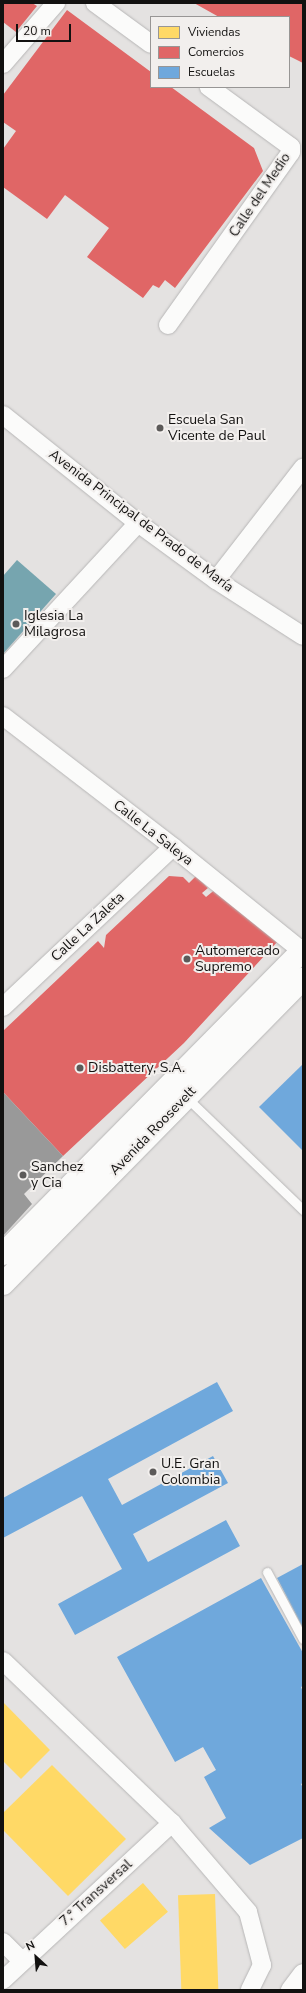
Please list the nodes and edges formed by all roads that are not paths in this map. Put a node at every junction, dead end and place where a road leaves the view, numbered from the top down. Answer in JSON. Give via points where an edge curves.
{"nodes":[{"id":1,"x":56,"y":3,"type":"edge"},
{"id":2,"x":95,"y":3,"type":"edge"},
{"id":3,"x":150,"y":43,"type":"edge"},
{"id":4,"x":3,"y":64,"type":"edge"},
{"id":5,"x":210,"y":88,"type":"edge"},
{"id":6,"x":168,"y":325,"type":"dead end"},
{"id":7,"x":3,"y":415,"type":"edge"},
{"id":8,"x":303,"y":468,"type":"edge"},
{"id":9,"x":138,"y":523,"type":"junction"},
{"id":10,"x":216,"y":580,"type":"junction"},
{"id":11,"x":303,"y":636,"type":"edge"},
{"id":12,"x":3,"y":669,"type":"edge"},
{"id":13,"x":3,"y":716,"type":"edge"},
{"id":14,"x":172,"y":847,"type":"junction"},
{"id":15,"x":303,"y":951,"type":"edge"},
{"id":16,"x":303,"y":979,"type":"edge"},
{"id":17,"x":3,"y":1007,"type":"edge"},
{"id":18,"x":186,"y":1096,"type":"junction"},
{"id":19,"x":303,"y":1210,"type":"edge"},
{"id":20,"x":3,"y":1254,"type":"edge"},
{"id":21,"x":3,"y":1284,"type":"edge"},
{"id":22,"x":268,"y":1572,"type":"dead end"},
{"id":23,"x":303,"y":1639,"type":"edge"},
{"id":24,"x":3,"y":1661,"type":"edge"},
{"id":25,"x":172,"y":1824,"type":"junction"},
{"id":26,"x":3,"y":1942,"type":"edge"},
{"id":27,"x":22,"y":1960,"type":"junction"},
{"id":28,"x":303,"y":1973,"type":"edge"},
{"id":29,"x":3,"y":1980,"type":"edge"},
{"id":30,"x":250,"y":1990,"type":"edge"},
{"id":31,"x":290,"y":1990,"type":"edge"}],
"edges":[{"from":1,"to":4,"type":"street"},
{"from":2,"to":3,"type":"street"},
{"from":5,"to":6,"type":"street","name":"Calle del Medio","via":[[291,147],[291,152]]},
{"from":7,"to":9,"type":"street","name":"Avenida Principal de Prado de María"},
{"from":8,"to":10,"type":"street"},
{"from":9,"to":10,"type":"street","name":"Avenida Principal de Prado de María"},
{"from":9,"to":12,"type":"street"},
{"from":10,"to":11,"type":"street","name":"Avenida Principal de Prado de María"},
{"from":13,"to":14,"type":"street","name":"Calle La Saleya"},
{"from":14,"to":15,"type":"street","name":"Calle La Saleya"},
{"from":14,"to":17,"type":"street","name":"Calle La Zaleta"},
{"from":15,"to":20,"type":"street","name":"Avenida Roosevelt"},
{"from":16,"to":18,"type":"street","name":"Avenida Roosevelt"},
{"from":18,"to":19,"type":"lane"},
{"from":18,"to":21,"type":"street","name":"Avenida Roosevelt"},
{"from":22,"to":23,"type":"lane"},
{"from":24,"to":25,"type":"street"},
{"from":25,"to":27,"type":"street","name":"7.° Transversal"},
{"from":25,"to":30,"type":"street","via":[[248,1912],[262,1965]]},
{"from":26,"to":27,"type":"street"},
{"from":27,"to":29,"type":"street","name":"7.° Transversal"},
{"from":28,"to":31,"type":"street"}]}
